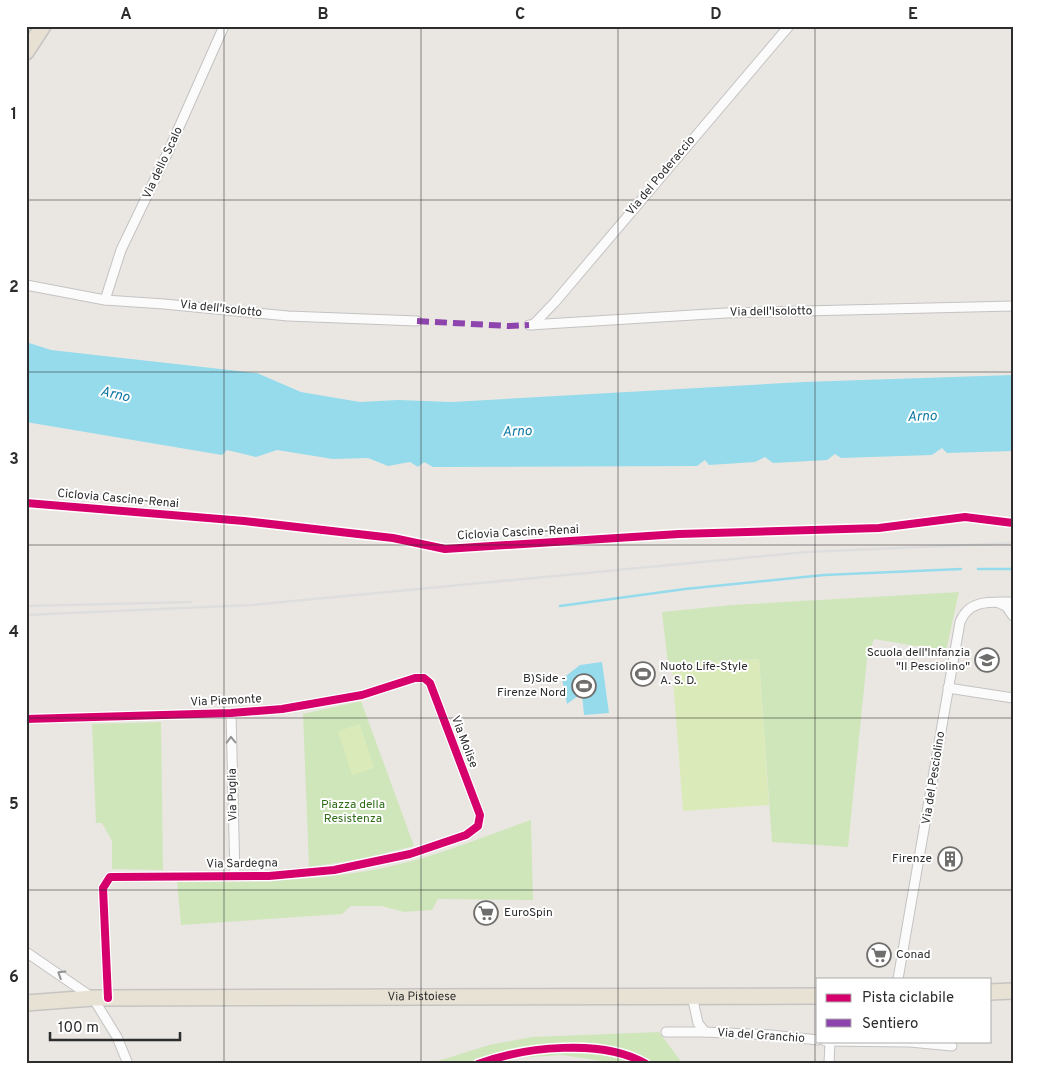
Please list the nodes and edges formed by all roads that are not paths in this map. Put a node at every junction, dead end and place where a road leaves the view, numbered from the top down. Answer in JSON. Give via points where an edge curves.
{"nodes":[{"id":1,"x":43,"y":26,"type":"edge"},
{"id":2,"x":224,"y":26,"type":"edge"},
{"id":3,"x":788,"y":26,"type":"edge"},
{"id":4,"x":26,"y":52,"type":"edge"},
{"id":5,"x":26,"y":285,"type":"edge"},
{"id":6,"x":105,"y":300,"type":"junction"},
{"id":7,"x":1013,"y":306,"type":"edge"},
{"id":8,"x":417,"y":321,"type":"dead end"},
{"id":9,"x":531,"y":325,"type":"joint"},
{"id":10,"x":997,"y":602,"type":"junction"},
{"id":11,"x":1013,"y":602,"type":"edge"},
{"id":12,"x":1013,"y":616,"type":"edge"},
{"id":13,"x":424,"y":678,"type":"joint"},
{"id":14,"x":948,"y":688,"type":"junction"},
{"id":15,"x":1013,"y":698,"type":"edge"},
{"id":16,"x":231,"y":713,"type":"junction"},
{"id":17,"x":26,"y":719,"type":"edge"},
{"id":18,"x":480,"y":816,"type":"joint"},
{"id":19,"x":235,"y":876,"type":"junction"},
{"id":20,"x":26,"y":952,"type":"edge"},
{"id":21,"x":898,"y":978,"type":"edge"},
{"id":22,"x":992,"y":992,"type":"edge"},
{"id":23,"x":1013,"y":992,"type":"edge"},
{"id":24,"x":692,"y":996,"type":"junction"},
{"id":25,"x":816,"y":996,"type":"edge"},
{"id":26,"x":101,"y":998,"type":"junction"},
{"id":27,"x":992,"y":1001,"type":"edge"},
{"id":28,"x":1013,"y":1001,"type":"edge"},
{"id":29,"x":26,"y":1003,"type":"edge"},
{"id":30,"x":666,"y":1032,"type":"dead end"},
{"id":31,"x":705,"y":1032,"type":"junction"},
{"id":32,"x":816,"y":1040,"type":"edge"},
{"id":33,"x":830,"y":1042,"type":"edge"},
{"id":34,"x":890,"y":1042,"type":"edge"},
{"id":35,"x":952,"y":1046,"type":"dead end"},
{"id":36,"x":128,"y":1064,"type":"edge"},
{"id":37,"x":829,"y":1064,"type":"edge"}],
"edges":[{"from":1,"to":4,"type":"highway"},
{"from":2,"to":6,"type":"street","name":"Via dello Scalo","via":[[121,250]]},
{"from":3,"to":9,"type":"street","name":"Via del Poderaccio","via":[[555,302]]},
{"from":5,"to":6,"type":"street","name":"Via dell'Isolotto"},
{"from":6,"to":8,"type":"street","name":"Via dell'Isolotto","via":[[288,316]]},
{"from":7,"to":9,"type":"street","name":"Via dell'Isolotto","via":[[726,313]]},
{"from":10,"to":11,"type":"street","name":"Via del Pesciolino"},
{"from":10,"to":12,"type":"street","via":[[1006,606]]},
{"from":10,"to":14,"type":"street","name":"Via del Pesciolino","via":[[976,604],[962,616]]},
{"from":13,"to":16,"type":"street","name":"Via Piemonte","via":[[314,705]]},
{"from":13,"to":18,"type":"street","name":"Via Molise","via":[[430,683]]},
{"from":14,"to":15,"type":"street"},
{"from":14,"to":21,"type":"street","name":"Via del Pesciolino"},
{"from":16,"to":17,"type":"street","name":"Via Piemonte"},
{"from":19,"to":16,"type":"street","name":"Via Puglia","one_way":true},
{"from":18,"to":19,"type":"street","name":"Via Sardegna","via":[[478,826],[466,835],[373,864],[309,873]]},
{"from":19,"to":26,"type":"street","name":"Via Sardegna","via":[[117,875],[107,880],[103,888]]},
{"from":26,"to":20,"type":"street","one_way":true},
{"from":22,"to":23,"type":"main road"},
{"from":24,"to":25,"type":"main road","name":"Via Pistoiese"},
{"from":24,"to":26,"type":"main road","name":"Via Pistoiese"},
{"from":24,"to":31,"type":"street","name":"Via del Granchio","via":[[698,1023]]},
{"from":26,"to":29,"type":"main road","name":"Via Pistoiese"},
{"from":26,"to":36,"type":"street"},
{"from":27,"to":28,"type":"main road"},
{"from":30,"to":31,"type":"street","name":"Via del Granchio"},
{"from":31,"to":32,"type":"street","name":"Via del Granchio"},
{"from":33,"to":34,"type":"street"},
{"from":33,"to":37,"type":"street"},
{"from":34,"to":35,"type":"street"}]}
